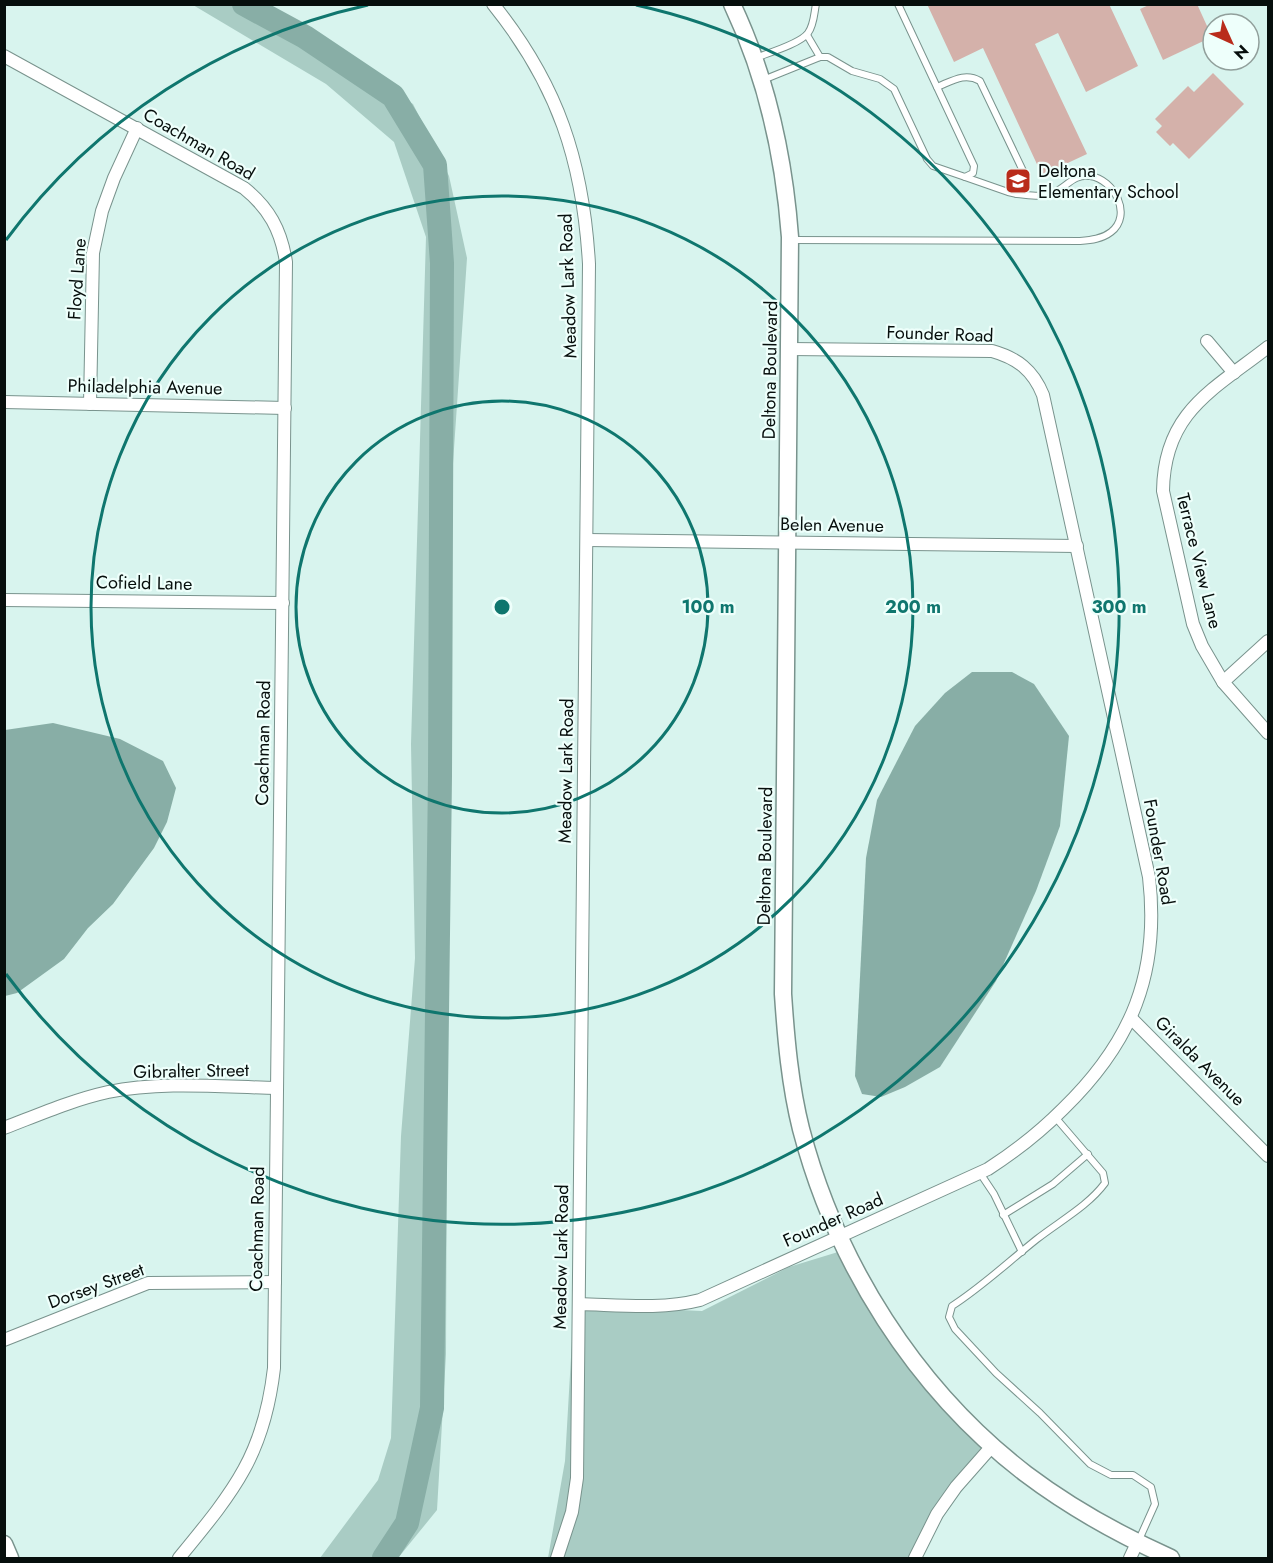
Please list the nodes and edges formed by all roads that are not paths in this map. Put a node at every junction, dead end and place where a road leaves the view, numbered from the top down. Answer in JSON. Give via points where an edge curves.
{"nodes":[{"id":1,"x":493,"y":4,"type":"edge"},
{"id":2,"x":732,"y":4,"type":"edge"},
{"id":3,"x":816,"y":4,"type":"edge"},
{"id":4,"x":898,"y":4,"type":"edge"},
{"id":5,"x":807,"y":35,"type":"junction"},
{"id":6,"x":4,"y":56,"type":"edge"},
{"id":7,"x":820,"y":57,"type":"junction"},
{"id":8,"x":754,"y":58,"type":"junction"},
{"id":9,"x":762,"y":80,"type":"junction"},
{"id":10,"x":937,"y":87,"type":"junction"},
{"id":11,"x":137,"y":128,"type":"junction"},
{"id":12,"x":966,"y":177,"type":"junction"},
{"id":13,"x":1017,"y":194,"type":"junction"},
{"id":14,"x":790,"y":240,"type":"junction"},
{"id":15,"x":1207,"y":341,"type":"dead end"},
{"id":16,"x":1269,"y":347,"type":"edge"},
{"id":17,"x":789,"y":349,"type":"junction"},
{"id":18,"x":1234,"y":373,"type":"junction"},
{"id":19,"x":4,"y":402,"type":"edge"},
{"id":20,"x":90,"y":404,"type":"junction"},
{"id":21,"x":285,"y":408,"type":"junction"},
{"id":22,"x":587,"y":540,"type":"junction"},
{"id":23,"x":787,"y":542,"type":"junction"},
{"id":24,"x":1077,"y":546,"type":"junction"},
{"id":25,"x":4,"y":600,"type":"edge"},
{"id":26,"x":283,"y":603,"type":"junction"},
{"id":27,"x":1269,"y":641,"type":"edge"},
{"id":28,"x":1223,"y":682,"type":"junction"},
{"id":29,"x":1269,"y":733,"type":"edge"},
{"id":30,"x":1131,"y":1018,"type":"junction"},
{"id":31,"x":277,"y":1088,"type":"junction"},
{"id":32,"x":1055,"y":1117,"type":"junction"},
{"id":33,"x":4,"y":1128,"type":"edge"},
{"id":34,"x":1088,"y":1154,"type":"junction"},
{"id":35,"x":1269,"y":1156,"type":"edge"},
{"id":36,"x":980,"y":1172,"type":"junction"},
{"id":37,"x":1003,"y":1215,"type":"junction"},
{"id":38,"x":839,"y":1237,"type":"junction"},
{"id":39,"x":1022,"y":1252,"type":"junction"},
{"id":40,"x":275,"y":1282,"type":"junction"},
{"id":41,"x":579,"y":1304,"type":"junction"},
{"id":42,"x":4,"y":1340,"type":"edge"},
{"id":43,"x":993,"y":1445,"type":"junction"},
{"id":44,"x":1137,"y":1543,"type":"junction"},
{"id":45,"x":4,"y":1545,"type":"edge"},
{"id":46,"x":10,"y":1558,"type":"edge"},
{"id":47,"x":179,"y":1558,"type":"edge"},
{"id":48,"x":557,"y":1558,"type":"edge"},
{"id":49,"x":915,"y":1558,"type":"edge"},
{"id":50,"x":1130,"y":1558,"type":"edge"},
{"id":51,"x":1171,"y":1558,"type":"edge"}],
"edges":[{"from":1,"to":22,"type":"street","name":"Meadow Lark Road","via":[[531,56],[549,89],[582,191],[589,264]]},
{"from":2,"to":8,"type":"main road","name":"Deltona Boulevard"},
{"from":3,"to":5,"type":"lane"},
{"from":4,"to":10,"type":"lane"},
{"from":5,"to":7,"type":"lane"},
{"from":5,"to":8,"type":"lane"},
{"from":6,"to":11,"type":"street","name":"Coachman Road"},
{"from":7,"to":9,"type":"lane"},
{"from":7,"to":12,"type":"lane","via":[[880,79],[894,89],[927,159],[933,166]]},
{"from":8,"to":9,"type":"main road","name":"Deltona Boulevard"},
{"from":9,"to":14,"type":"main road","name":"Deltona Boulevard","via":[[781,156]]},
{"from":10,"to":12,"type":"lane","via":[[974,166]]},
{"from":10,"to":13,"type":"lane","via":[[964,76],[980,81],[1025,175]]},
{"from":11,"to":20,"type":"street","name":"Floyd Lane","via":[[102,211],[93,253]]},
{"from":11,"to":21,"type":"street","name":"Coachman Road","via":[[244,188],[258,199],[278,228],[286,262]]},
{"from":12,"to":13,"type":"lane"},
{"from":13,"to":14,"type":"lane","via":[[1053,193],[1075,177],[1091,176],[1115,193],[1119,219],[1112,232],[1095,240],[1080,241]]},
{"from":14,"to":17,"type":"main road","name":"Deltona Boulevard"},
{"from":15,"to":18,"type":"street"},
{"from":16,"to":18,"type":"street","name":"Terrace View Lane"},
{"from":17,"to":23,"type":"main road","name":"Deltona Boulevard"},
{"from":17,"to":24,"type":"street","name":"Founder Road","via":[[992,351],[1019,362],[1030,372],[1043,395]]},
{"from":18,"to":28,"type":"street","name":"Terrace View Lane","via":[[1183,418],[1173,436],[1163,471],[1166,510],[1193,624]]},
{"from":19,"to":20,"type":"street","name":"Philadelphia Avenue"},
{"from":20,"to":21,"type":"street","name":"Philadelphia Avenue"},
{"from":21,"to":26,"type":"street","name":"Coachman Road"},
{"from":22,"to":23,"type":"street","name":"Belen Avenue"},
{"from":22,"to":41,"type":"street","name":"Meadow Lark Road"},
{"from":23,"to":24,"type":"street","name":"Belen Avenue"},
{"from":23,"to":38,"type":"main road","name":"Deltona Boulevard","via":[[783,994],[786,1039],[801,1128]]},
{"from":24,"to":30,"type":"street","name":"Founder Road","via":[[1152,903],[1149,960]]},
{"from":25,"to":26,"type":"street","name":"Cofield Lane"},
{"from":26,"to":31,"type":"street","name":"Coachman Road"},
{"from":27,"to":28,"type":"street"},
{"from":28,"to":29,"type":"street","name":"Terrace View Lane"},
{"from":30,"to":32,"type":"street","name":"Founder Road","via":[[1098,1072]]},
{"from":30,"to":35,"type":"street","name":"Giralda Avenue"},
{"from":31,"to":33,"type":"street","name":"Gibralter Street","via":[[171,1086],[109,1092]]},
{"from":31,"to":40,"type":"street","name":"Coachman Road"},
{"from":32,"to":34,"type":"lane"},
{"from":32,"to":36,"type":"street","name":"Founder Road","via":[[1014,1153]]},
{"from":34,"to":37,"type":"lane","via":[[1053,1184]]},
{"from":34,"to":39,"type":"lane","via":[[1103,1173],[1105,1183]]},
{"from":36,"to":37,"type":"lane"},
{"from":36,"to":38,"type":"street","name":"Founder Road"},
{"from":37,"to":39,"type":"lane"},
{"from":38,"to":41,"type":"street","name":"Founder Road","via":[[700,1300],[667,1305]]},
{"from":38,"to":43,"type":"main road","name":"Deltona Boulevard","via":[[881,1313],[910,1354]]},
{"from":39,"to":44,"type":"lane","via":[[978,1290],[952,1306],[949,1317],[955,1329],[996,1373],[1090,1464],[1111,1475],[1133,1475],[1151,1488],[1155,1504]]},
{"from":40,"to":42,"type":"street","name":"Dorsey Street","via":[[148,1283]]},
{"from":40,"to":47,"type":"street","name":"Coachman Road","via":[[274,1368],[263,1427],[226,1500]]},
{"from":41,"to":48,"type":"street","name":"Meadow Lark Road","via":[[577,1479],[572,1512]]},
{"from":43,"to":44,"type":"main road","name":"Deltona Boulevard","via":[[1061,1499]]},
{"from":43,"to":49,"type":"street","via":[[956,1486]]},
{"from":44,"to":50,"type":"street"},
{"from":44,"to":51,"type":"main road","name":"Deltona Boulevard"},
{"from":45,"to":46,"type":"main road"}]}
